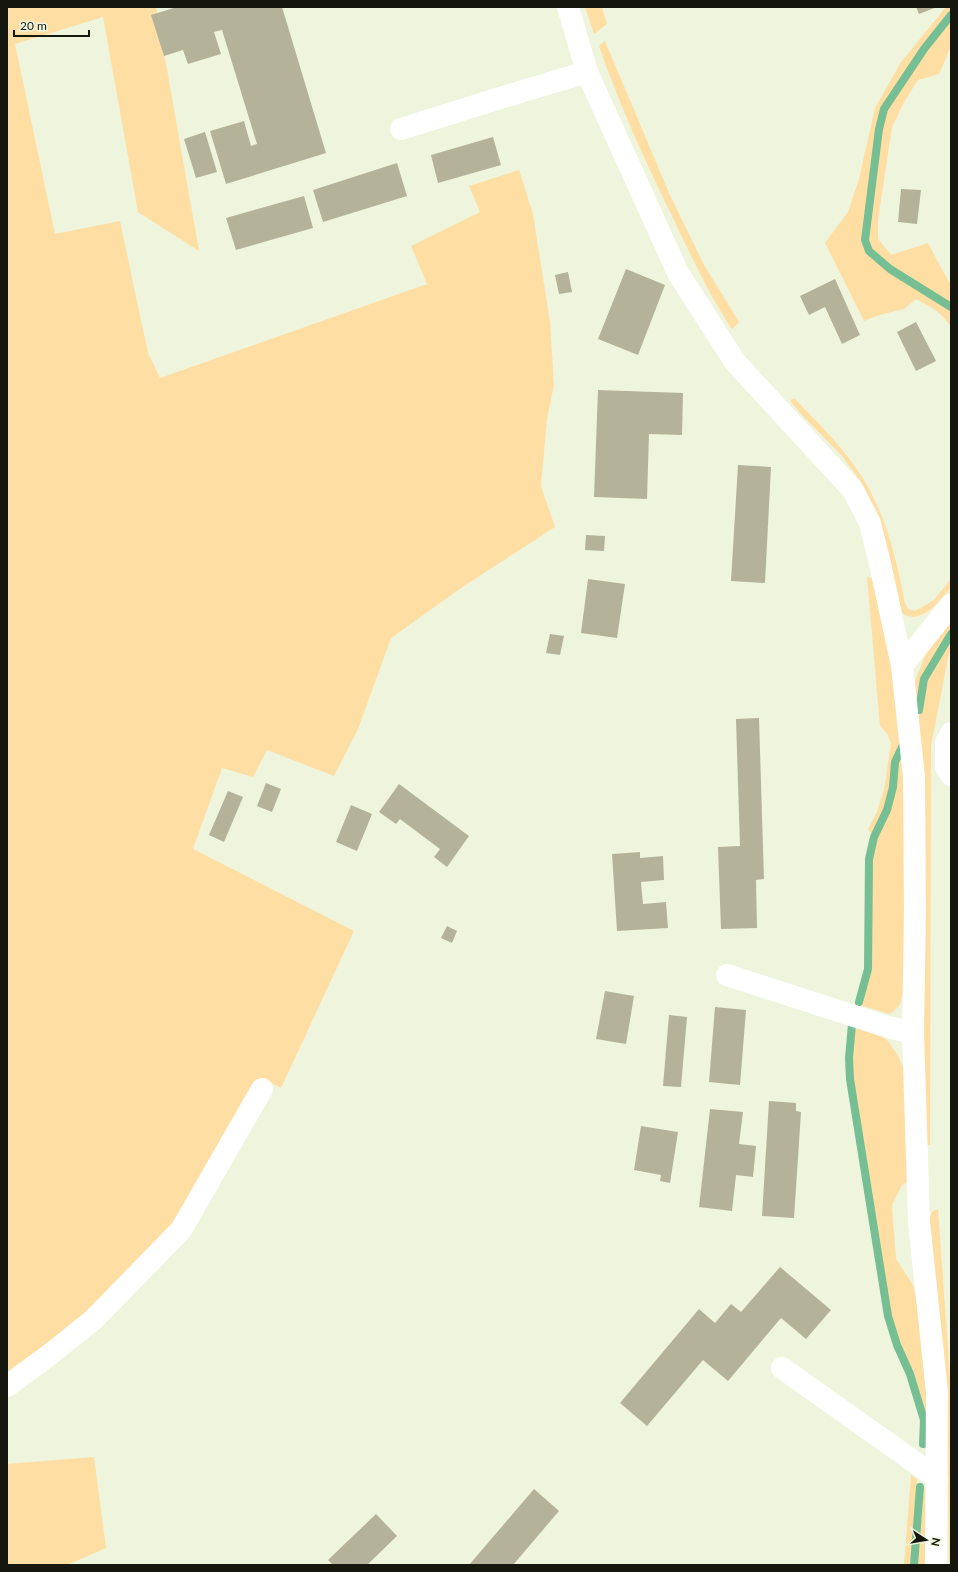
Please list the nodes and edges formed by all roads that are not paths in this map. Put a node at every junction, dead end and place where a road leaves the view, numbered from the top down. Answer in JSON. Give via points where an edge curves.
{"nodes":[{"id":1,"x":568,"y":7,"type":"edge"},
{"id":2,"x":587,"y":72,"type":"junction"},
{"id":3,"x":401,"y":129,"type":"dead end"},
{"id":4,"x":951,"y":605,"type":"edge"},
{"id":5,"x":902,"y":666,"type":"junction"},
{"id":6,"x":951,"y":733,"type":"edge"},
{"id":7,"x":951,"y":775,"type":"edge"},
{"id":8,"x":727,"y":975,"type":"dead end"},
{"id":9,"x":913,"y":1033,"type":"junction"},
{"id":10,"x":262,"y":1089,"type":"dead end"},
{"id":11,"x":782,"y":1368,"type":"dead end"},
{"id":12,"x":7,"y":1386,"type":"edge"},
{"id":13,"x":937,"y":1478,"type":"junction"},
{"id":14,"x":936,"y":1565,"type":"edge"}],
"edges":[{"from":1,"to":2,"type":"street"},
{"from":2,"to":3,"type":"street"},
{"from":2,"to":5,"type":"street","via":[[678,273],[735,362],[853,490],[870,523]]},
{"from":4,"to":5,"type":"street"},
{"from":5,"to":9,"type":"street","via":[[914,776]]},
{"from":6,"to":7,"type":"street","via":[[946,743],[946,767]]},
{"from":8,"to":9,"type":"street"},
{"from":9,"to":13,"type":"street","via":[[919,1222],[937,1392]]},
{"from":10,"to":12,"type":"street","via":[[181,1230],[93,1320]]},
{"from":11,"to":13,"type":"street"},
{"from":13,"to":14,"type":"street"}]}
